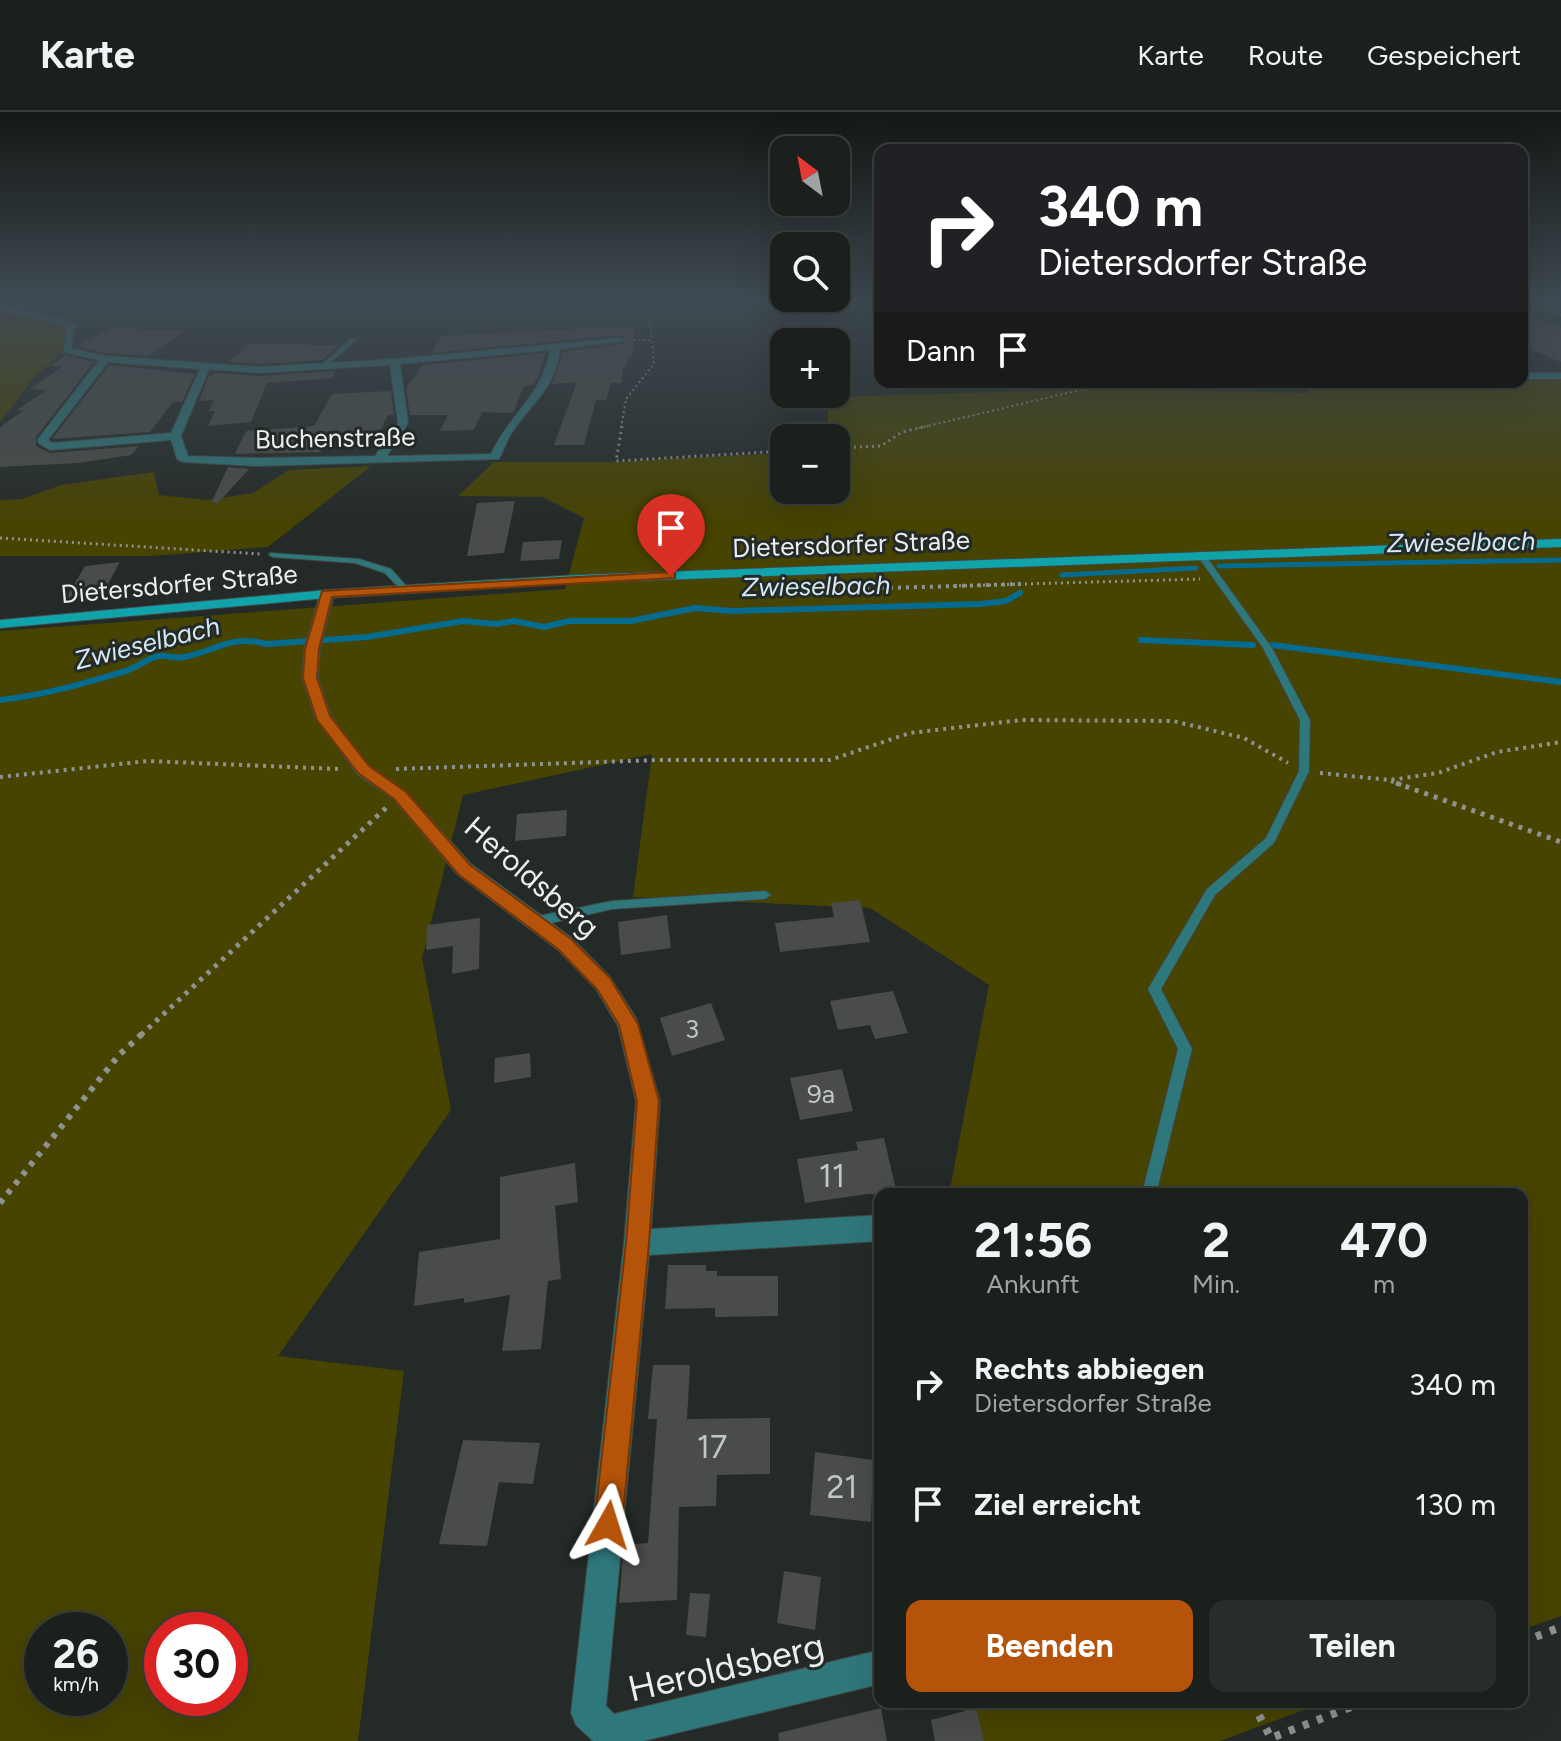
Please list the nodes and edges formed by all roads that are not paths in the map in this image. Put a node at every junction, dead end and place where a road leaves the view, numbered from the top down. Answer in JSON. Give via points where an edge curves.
{"nodes":[{"id":1,"x":91,"y":377,"type":"edge"},
{"id":2,"x":201,"y":377,"type":"edge"},
{"id":3,"x":397,"y":377,"type":"edge"},
{"id":4,"x":548,"y":377,"type":"edge"},
{"id":5,"x":175,"y":436,"type":"junction"},
{"id":6,"x":379,"y":459,"type":"junction"},
{"id":7,"x":1561,"y":543,"type":"edge"},
{"id":8,"x":1200,"y":554,"type":"junction"},
{"id":9,"x":273,"y":555,"type":"road end"},
{"id":10,"x":405,"y":589,"type":"junction"},
{"id":11,"x":327,"y":594,"type":"junction"},
{"id":12,"x":0,"y":624,"type":"edge"},
{"id":13,"x":765,"y":895,"type":"dead end"},
{"id":14,"x":534,"y":922,"type":"junction"},
{"id":15,"x":1150,"y":1188,"type":"edge"},
{"id":16,"x":874,"y":1228,"type":"edge"},
{"id":17,"x":637,"y":1243,"type":"junction"},
{"id":18,"x":874,"y":1668,"type":"edge"}],
"edges":[{"from":1,"to":5,"type":"street","via":[[42,441],[50,447]]},
{"from":2,"to":5,"type":"street"},
{"from":3,"to":6,"type":"street","via":[[403,423]]},
{"from":4,"to":6,"type":"street","name":"Buchenstraße","via":[[507,431],[495,457]]},
{"from":5,"to":6,"type":"street","name":"Buchenstraße","via":[[183,459],[196,462]]},
{"from":7,"to":8,"type":"street","name":"Dietersdorfer Straße"},
{"from":8,"to":10,"type":"street","name":"Dietersdorfer Straße"},
{"from":8,"to":15,"type":"lane","via":[[1267,648],[1305,720],[1304,771],[1270,840],[1211,892],[1154,989],[1185,1049]]},
{"from":9,"to":10,"type":"lane","via":[[356,561],[388,571]]},
{"from":10,"to":11,"type":"street","name":"Dietersdorfer Straße"},
{"from":11,"to":12,"type":"street","name":"Dietersdorfer Straße"},
{"from":11,"to":14,"type":"street","name":"Heroldsberg","via":[[310,678],[323,717],[363,770],[400,796],[464,869]]},
{"from":13,"to":14,"type":"lane","via":[[612,905]]},
{"from":14,"to":17,"type":"street","name":"Heroldsberg","via":[[565,944],[603,983],[628,1024],[648,1101]]},
{"from":16,"to":17,"type":"street"},
{"from":17,"to":18,"type":"street","name":"Heroldsberg","via":[[588,1713],[609,1732]]}]}
